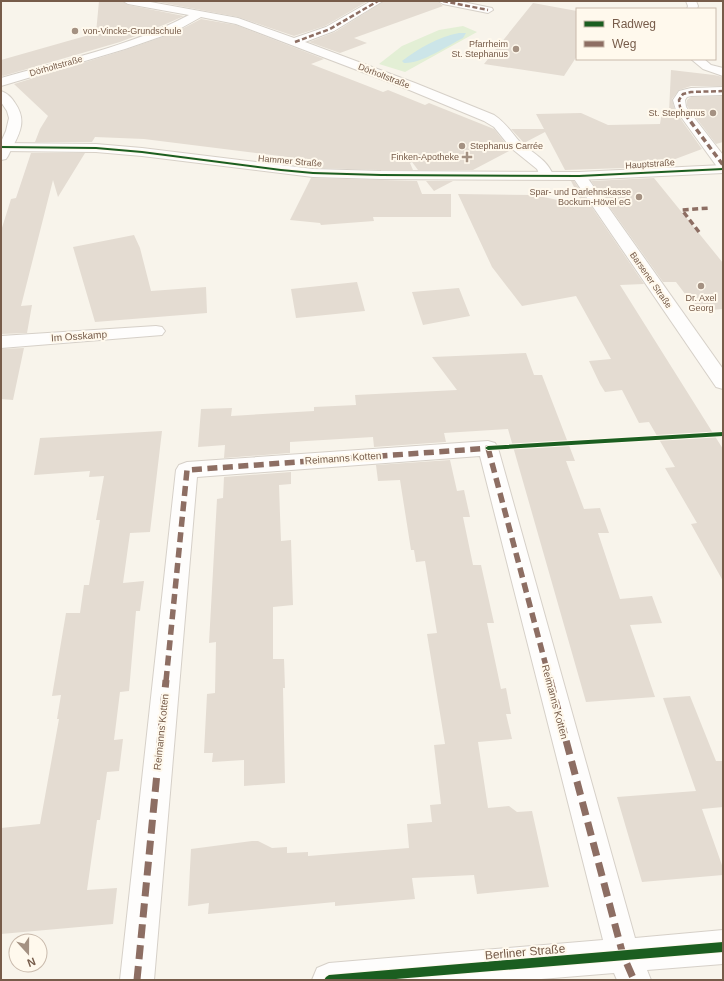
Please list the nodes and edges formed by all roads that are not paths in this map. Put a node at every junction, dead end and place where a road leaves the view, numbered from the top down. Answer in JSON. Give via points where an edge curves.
{"nodes":[{"id":1,"x":128,"y":1,"type":"edge"},
{"id":2,"x":378,"y":1,"type":"edge"},
{"id":3,"x":442,"y":1,"type":"edge"},
{"id":4,"x":488,"y":10,"type":"dead end"},
{"id":5,"x":199,"y":14,"type":"junction"},
{"id":6,"x":295,"y":42,"type":"junction"},
{"id":7,"x":698,"y":60,"type":"edge"},
{"id":8,"x":723,"y":72,"type":"edge"},
{"id":9,"x":1,"y":82,"type":"edge"},
{"id":10,"x":723,"y":91,"type":"edge"},
{"id":11,"x":1,"y":95,"type":"edge"},
{"id":12,"x":2,"y":150,"type":"edge"},
{"id":13,"x":723,"y":165,"type":"edge"},
{"id":14,"x":723,"y":169,"type":"edge"},
{"id":15,"x":546,"y":176,"type":"junction"},
{"id":16,"x":579,"y":176,"type":"junction"},
{"id":17,"x":156,"y":331,"type":"dead end"},
{"id":18,"x":1,"y":342,"type":"edge"},
{"id":19,"x":723,"y":383,"type":"edge"},
{"id":20,"x":723,"y":947,"type":"edge"},
{"id":21,"x":628,"y":968,"type":"edge"},
{"id":22,"x":137,"y":980,"type":"edge"},
{"id":23,"x":329,"y":980,"type":"edge"}],
"edges":[{"from":1,"to":5,"type":"street","name":"Dörholtstraße"},
{"from":2,"to":6,"type":"street","via":[[330,29]]},
{"from":3,"to":4,"type":"street"},
{"from":5,"to":6,"type":"street","name":"Dörholtstraße","via":[[238,21]]},
{"from":5,"to":9,"type":"street","name":"Dörholtstraße","via":[[163,32],[121,47]]},
{"from":6,"to":15,"type":"street","name":"Dörholtstraße","via":[[489,118],[499,124],[516,145],[543,167]]},
{"from":7,"to":8,"type":"street","via":[[707,67]]},
{"from":10,"to":13,"type":"street","via":[[691,92],[683,94],[678,100],[680,107]]},
{"from":11,"to":12,"type":"street","via":[[15,111],[16,117],[16,123]]},
{"from":12,"to":15,"type":"street","name":"Hammer Straße","via":[[96,148],[313,173]]},
{"from":14,"to":16,"type":"street","name":"Hauptstraße"},
{"from":15,"to":16,"type":"street","name":"Hammer Straße"},
{"from":16,"to":19,"type":"street","name":"Barsener Straße"},
{"from":17,"to":18,"type":"street","name":"Im Osskamp"},
{"from":20,"to":21,"type":"street","name":"Berliner Straße"},
{"from":21,"to":22,"type":"street","name":"Reimanns Kotten","via":[[488,448],[187,470]]},
{"from":21,"to":23,"type":"street","name":"Berliner Straße"}]}
